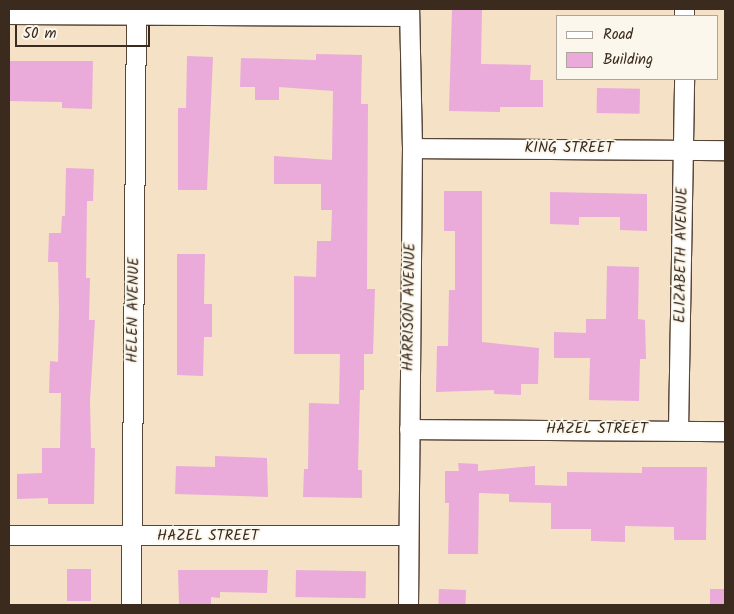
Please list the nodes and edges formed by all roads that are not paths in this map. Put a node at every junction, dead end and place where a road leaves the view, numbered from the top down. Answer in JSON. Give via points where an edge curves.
{"nodes":[{"id":1,"x":254,"y":11,"type":"edge"},
{"id":2,"x":409,"y":12,"type":"edge"},
{"id":3,"x":9,"y":14,"type":"edge"},
{"id":4,"x":136,"y":14,"type":"junction"},
{"id":5,"x":684,"y":80,"type":"edge"},
{"id":6,"x":412,"y":148,"type":"junction"},
{"id":7,"x":685,"y":150,"type":"junction"},
{"id":8,"x":725,"y":150,"type":"edge"},
{"id":9,"x":409,"y":429,"type":"junction"},
{"id":10,"x":678,"y":430,"type":"junction"},
{"id":11,"x":725,"y":431,"type":"edge"},
{"id":12,"x":9,"y":535,"type":"edge"},
{"id":13,"x":408,"y":535,"type":"junction"},
{"id":14,"x":132,"y":538,"type":"junction"},
{"id":15,"x":131,"y":605,"type":"edge"},
{"id":16,"x":408,"y":605,"type":"edge"}],
"edges":[{"from":1,"to":2,"type":"street"},
{"from":1,"to":4,"type":"street"},
{"from":2,"to":6,"type":"street","name":"HARRISON AVENUE"},
{"from":3,"to":4,"type":"street"},
{"from":4,"to":14,"type":"street","name":"HELEN AVENUE"},
{"from":5,"to":7,"type":"street","name":"ELIZABETH AVENUE"},
{"from":6,"to":7,"type":"street","name":"KING STREET"},
{"from":6,"to":9,"type":"street","name":"HARRISON AVENUE"},
{"from":7,"to":8,"type":"street","name":"KING STREET"},
{"from":7,"to":10,"type":"street","name":"ELIZABETH AVENUE"},
{"from":9,"to":10,"type":"street","name":"HAZEL STREET"},
{"from":9,"to":13,"type":"street","name":"HARRISON AVENUE"},
{"from":10,"to":11,"type":"street","name":"HAZEL STREET"},
{"from":12,"to":14,"type":"street","name":"HAZEL STREET"},
{"from":13,"to":14,"type":"street","name":"HAZEL STREET"},
{"from":13,"to":16,"type":"street","name":"HARRISON AVENUE"},
{"from":14,"to":15,"type":"street","name":"HELEN AVENUE"}]}
